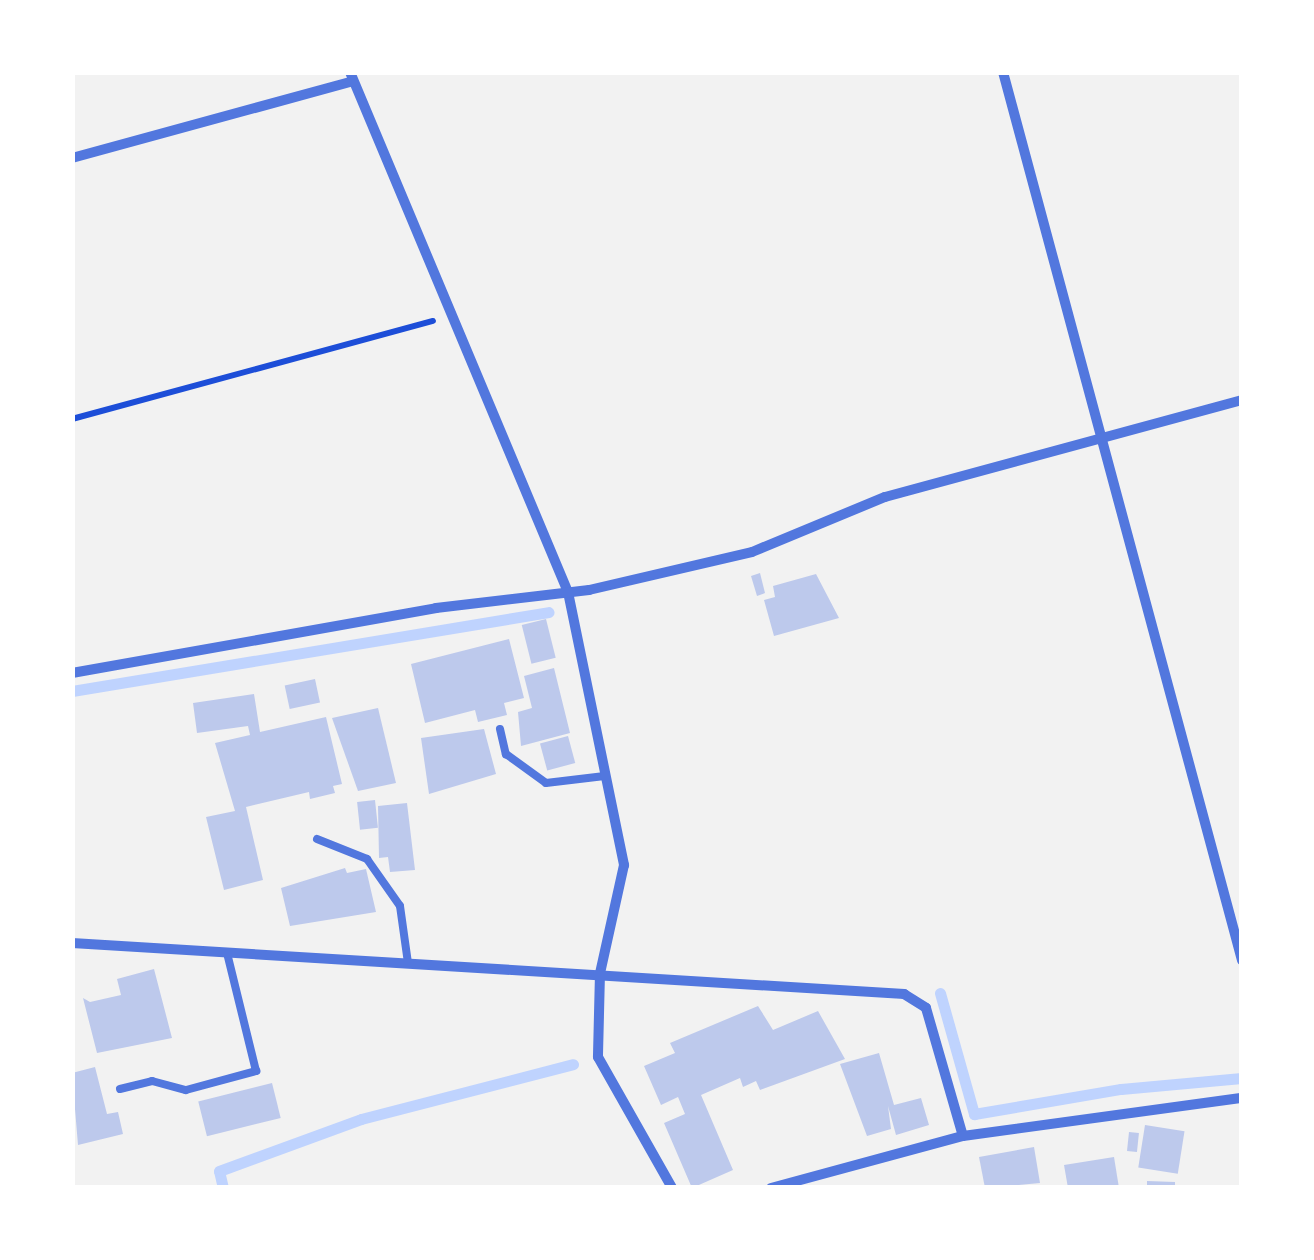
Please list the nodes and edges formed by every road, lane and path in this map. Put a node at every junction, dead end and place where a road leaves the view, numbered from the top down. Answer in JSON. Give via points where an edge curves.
{"nodes":[{"id":1,"x":1004,"y":72,"type":"edge"},
{"id":2,"x":351,"y":77,"type":"edge"},
{"id":3,"x":72,"y":158,"type":"edge"},
{"id":4,"x":452,"y":316,"type":"junction"},
{"id":5,"x":1242,"y":400,"type":"edge"},
{"id":6,"x":72,"y":419,"type":"edge"},
{"id":7,"x":1102,"y":436,"type":"junction"},
{"id":8,"x":568,"y":592,"type":"junction"},
{"id":9,"x":72,"y":672,"type":"edge"},
{"id":10,"x":500,"y":729,"type":"dead end"},
{"id":11,"x":606,"y":776,"type":"junction"},
{"id":12,"x":316,"y":839,"type":"dead end"},
{"id":13,"x":72,"y":942,"type":"edge"},
{"id":14,"x":227,"y":953,"type":"junction"},
{"id":15,"x":1242,"y":960,"type":"edge"},
{"id":16,"x":408,"y":963,"type":"junction"},
{"id":17,"x":600,"y":974,"type":"junction"},
{"id":18,"x":120,"y":1090,"type":"dead end"},
{"id":19,"x":1242,"y":1098,"type":"edge"},
{"id":20,"x":963,"y":1136,"type":"junction"},
{"id":21,"x":672,"y":1188,"type":"edge"},
{"id":22,"x":771,"y":1188,"type":"edge"}],
"edges":[{"from":1,"to":7,"type":"street"},
{"from":2,"to":3,"type":"street"},
{"from":2,"to":4,"type":"street"},
{"from":4,"to":6,"type":"path"},
{"from":4,"to":8,"type":"street"},
{"from":5,"to":7,"type":"street"},
{"from":7,"to":8,"type":"street","via":[[884,496],[752,552]]},
{"from":7,"to":15,"type":"street"},
{"from":8,"to":9,"type":"street","via":[[398,614]]},
{"from":8,"to":11,"type":"street"},
{"from":10,"to":11,"type":"lane","via":[[506,754],[546,784]]},
{"from":11,"to":17,"type":"street","via":[[624,865]]},
{"from":12,"to":16,"type":"lane","via":[[366,859],[400,906]]},
{"from":13,"to":14,"type":"street"},
{"from":14,"to":16,"type":"street"},
{"from":14,"to":18,"type":"lane","via":[[256,1072],[186,1090],[152,1081]]},
{"from":16,"to":17,"type":"street"},
{"from":17,"to":20,"type":"street","via":[[904,994],[926,1008]]},
{"from":17,"to":21,"type":"street","via":[[598,1057]]},
{"from":19,"to":20,"type":"street"},
{"from":20,"to":22,"type":"street"}]}
